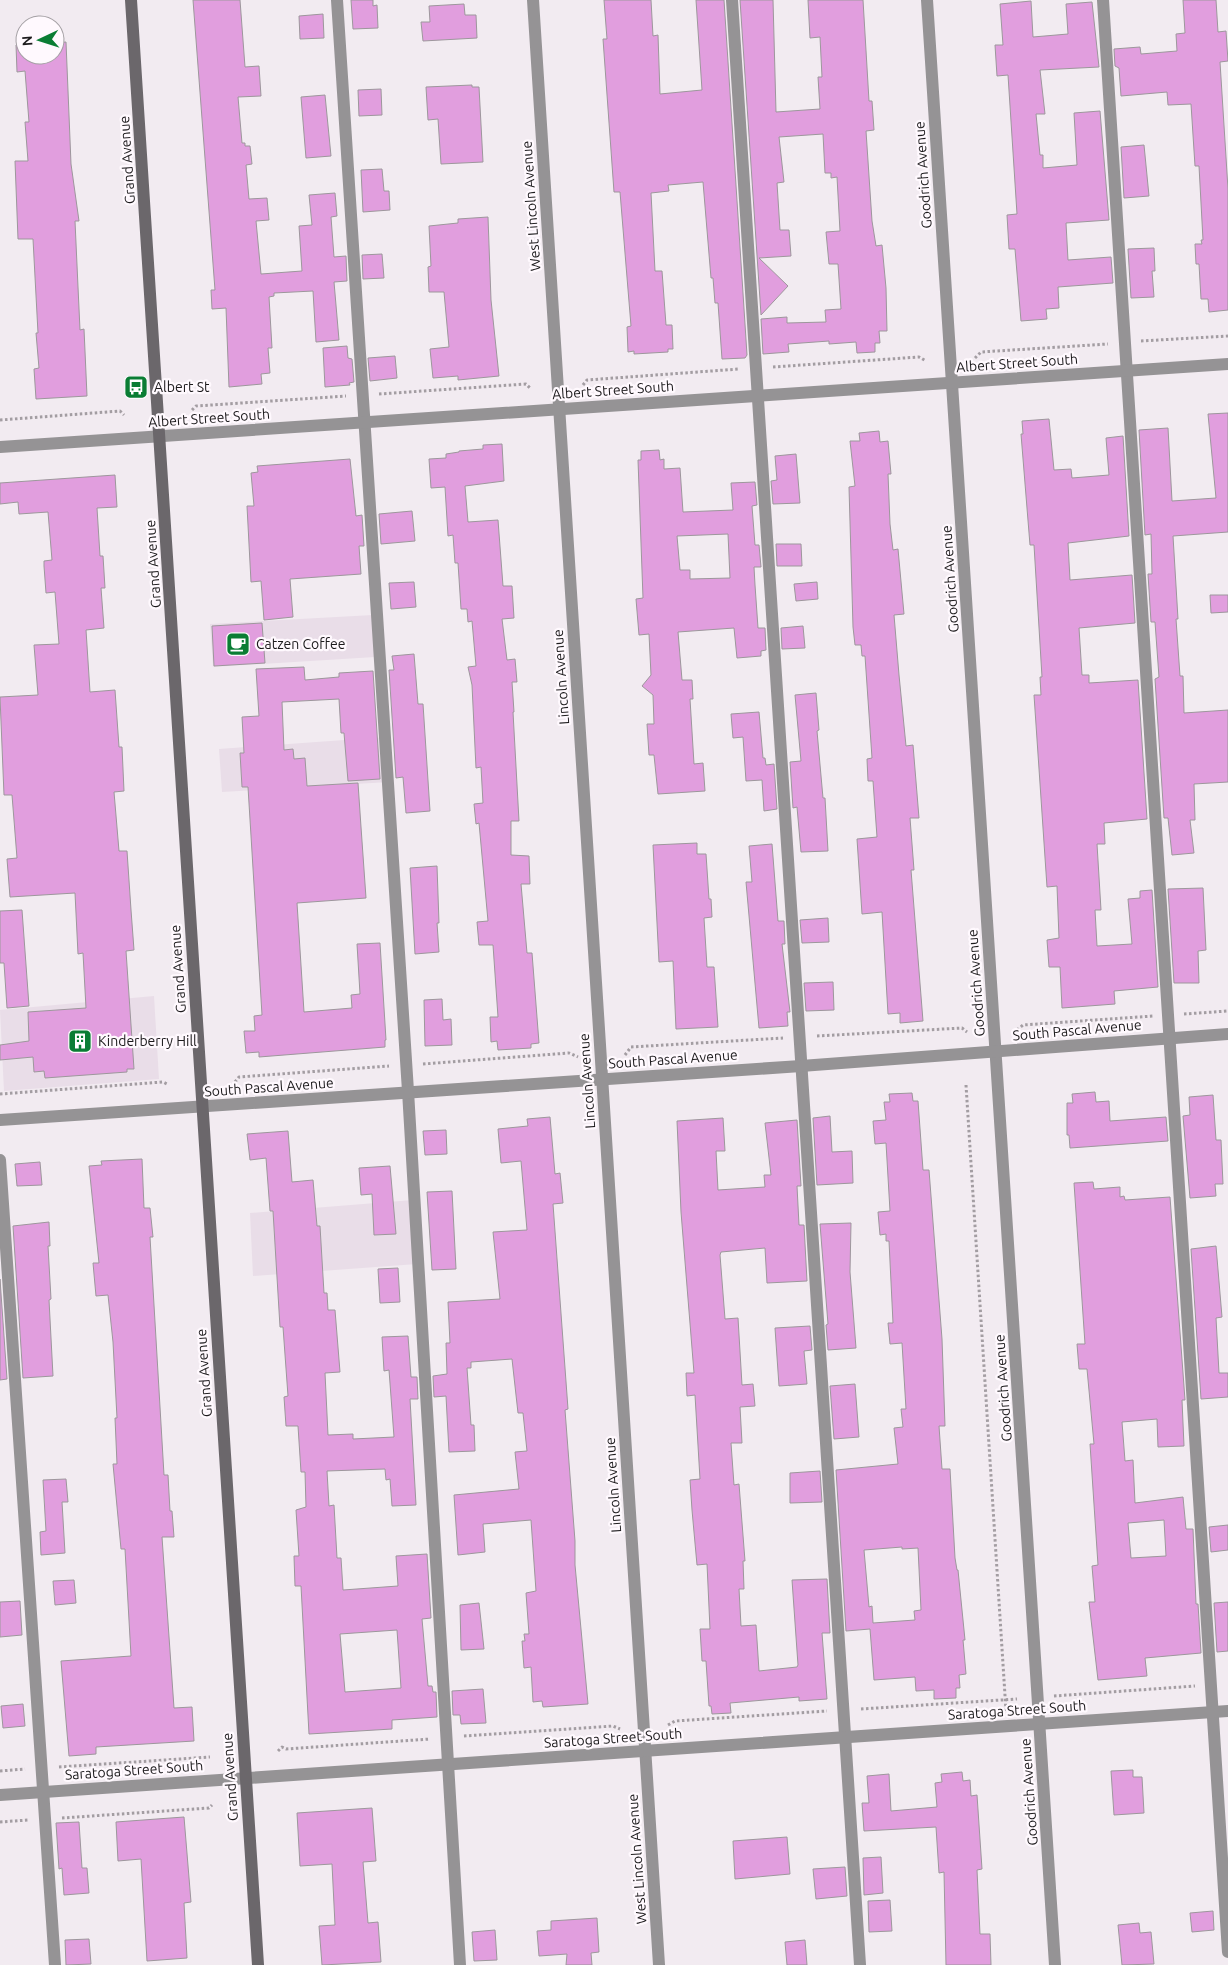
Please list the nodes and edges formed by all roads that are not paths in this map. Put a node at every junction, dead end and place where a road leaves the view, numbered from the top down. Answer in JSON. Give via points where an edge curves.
{"nodes":[{"id":1,"x":131,"y":0,"type":"edge"},
{"id":2,"x":337,"y":0,"type":"edge"},
{"id":3,"x":533,"y":0,"type":"edge"},
{"id":4,"x":732,"y":0,"type":"edge"},
{"id":5,"x":927,"y":0,"type":"edge"},
{"id":6,"x":1103,"y":0,"type":"edge"},
{"id":7,"x":1228,"y":364,"type":"edge"},
{"id":8,"x":1126,"y":370,"type":"junction"},
{"id":9,"x":952,"y":382,"type":"junction"},
{"id":10,"x":758,"y":396,"type":"junction"},
{"id":11,"x":559,"y":409,"type":"junction"},
{"id":12,"x":364,"y":422,"type":"junction"},
{"id":13,"x":160,"y":436,"type":"junction"},
{"id":14,"x":0,"y":448,"type":"edge"},
{"id":15,"x":1228,"y":1034,"type":"edge"},
{"id":16,"x":1169,"y":1037,"type":"junction"},
{"id":17,"x":996,"y":1052,"type":"junction"},
{"id":18,"x":800,"y":1066,"type":"junction"},
{"id":19,"x":602,"y":1079,"type":"junction"},
{"id":20,"x":408,"y":1091,"type":"junction"},
{"id":21,"x":202,"y":1107,"type":"junction"},
{"id":22,"x":0,"y":1120,"type":"edge"},
{"id":23,"x":0,"y":1160,"type":"edge"},
{"id":24,"x":1228,"y":1711,"type":"edge"},
{"id":25,"x":1213,"y":1712,"type":"junction"},
{"id":26,"x":1040,"y":1724,"type":"junction"},
{"id":27,"x":844,"y":1737,"type":"junction"},
{"id":28,"x":646,"y":1751,"type":"junction"},
{"id":29,"x":448,"y":1764,"type":"junction"},
{"id":30,"x":245,"y":1778,"type":"junction"},
{"id":31,"x":44,"y":1792,"type":"junction"},
{"id":32,"x":0,"y":1795,"type":"edge"},
{"id":33,"x":1228,"y":1952,"type":"edge"},
{"id":34,"x":55,"y":1965,"type":"edge"},
{"id":35,"x":258,"y":1965,"type":"edge"},
{"id":36,"x":460,"y":1965,"type":"edge"},
{"id":37,"x":659,"y":1965,"type":"edge"},
{"id":38,"x":860,"y":1965,"type":"edge"},
{"id":39,"x":1056,"y":1965,"type":"edge"}],
"edges":[{"from":1,"to":13,"type":"main road","name":"Grand Avenue"},
{"from":2,"to":12,"type":"street"},
{"from":3,"to":11,"type":"street","name":"West Lincoln Avenue"},
{"from":4,"to":10,"type":"street"},
{"from":5,"to":9,"type":"street","name":"Goodrich Avenue"},
{"from":6,"to":8,"type":"street"},
{"from":7,"to":8,"type":"street","name":"Albert Street South"},
{"from":8,"to":9,"type":"street","name":"Albert Street South"},
{"from":8,"to":16,"type":"street"},
{"from":9,"to":10,"type":"street","name":"Albert Street South"},
{"from":9,"to":17,"type":"street","name":"Goodrich Avenue"},
{"from":10,"to":11,"type":"street","name":"Albert Street South"},
{"from":10,"to":18,"type":"street"},
{"from":11,"to":12,"type":"street","name":"Albert Street South"},
{"from":11,"to":19,"type":"street","name":"Lincoln Avenue"},
{"from":12,"to":13,"type":"street","name":"Albert Street South"},
{"from":12,"to":20,"type":"street"},
{"from":13,"to":14,"type":"street","name":"Albert Street South"},
{"from":13,"to":21,"type":"main road","name":"Grand Avenue"},
{"from":15,"to":16,"type":"street","name":"South Pascal Avenue"},
{"from":16,"to":17,"type":"street","name":"South Pascal Avenue"},
{"from":16,"to":25,"type":"street"},
{"from":17,"to":18,"type":"street","name":"South Pascal Avenue"},
{"from":17,"to":26,"type":"street","name":"Goodrich Avenue"},
{"from":18,"to":19,"type":"street","name":"South Pascal Avenue"},
{"from":18,"to":27,"type":"street"},
{"from":19,"to":20,"type":"street","name":"South Pascal Avenue"},
{"from":19,"to":28,"type":"street","name":"Lincoln Avenue"},
{"from":20,"to":21,"type":"street","name":"South Pascal Avenue"},
{"from":20,"to":29,"type":"street"},
{"from":21,"to":22,"type":"street","name":"South Pascal Avenue"},
{"from":21,"to":30,"type":"main road","name":"Grand Avenue"},
{"from":23,"to":31,"type":"street"},
{"from":24,"to":25,"type":"street","name":"Saratoga Street South"},
{"from":25,"to":26,"type":"street","name":"Saratoga Street South"},
{"from":25,"to":33,"type":"street"},
{"from":26,"to":27,"type":"street","name":"Saratoga Street South"},
{"from":26,"to":39,"type":"street","name":"Goodrich Avenue"},
{"from":27,"to":28,"type":"street","name":"Saratoga Street South"},
{"from":27,"to":38,"type":"street"},
{"from":28,"to":29,"type":"street","name":"Saratoga Street South"},
{"from":28,"to":37,"type":"street","name":"West Lincoln Avenue"},
{"from":29,"to":30,"type":"street","name":"Saratoga Street South"},
{"from":29,"to":36,"type":"street"},
{"from":30,"to":31,"type":"street","name":"Saratoga Street South"},
{"from":30,"to":35,"type":"main road","name":"Grand Avenue"},
{"from":31,"to":32,"type":"street","name":"Saratoga Street South"},
{"from":31,"to":34,"type":"street"}]}
